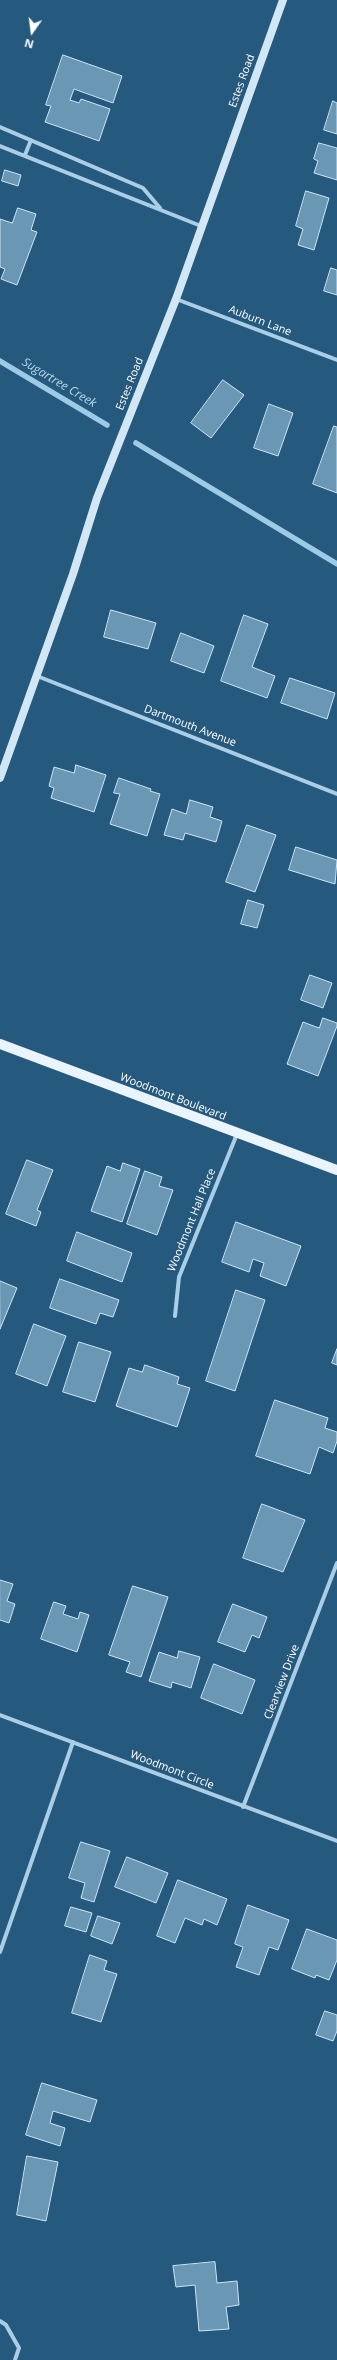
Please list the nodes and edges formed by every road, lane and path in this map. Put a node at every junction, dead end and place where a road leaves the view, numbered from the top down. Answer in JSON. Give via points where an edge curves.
{"nodes":[{"id":1,"x":283,"y":0,"type":"edge"},
{"id":2,"x":0,"y":127,"type":"edge"},
{"id":3,"x":31,"y":140,"type":"junction"},
{"id":4,"x":0,"y":146,"type":"edge"},
{"id":5,"x":25,"y":155,"type":"junction"},
{"id":6,"x":160,"y":208,"type":"junction"},
{"id":7,"x":201,"y":226,"type":"junction"},
{"id":8,"x":176,"y":299,"type":"junction"},
{"id":9,"x":337,"y":360,"type":"edge"},
{"id":10,"x":37,"y":676,"type":"junction"},
{"id":11,"x":0,"y":778,"type":"edge"},
{"id":12,"x":337,"y":794,"type":"edge"},
{"id":13,"x":0,"y":1044,"type":"edge"},
{"id":14,"x":237,"y":1134,"type":"junction"},
{"id":15,"x":337,"y":1170,"type":"edge"},
{"id":16,"x":175,"y":1316,"type":"dead end"},
{"id":17,"x":337,"y":1564,"type":"edge"},
{"id":18,"x":0,"y":1715,"type":"edge"},
{"id":19,"x":73,"y":1742,"type":"junction"},
{"id":20,"x":243,"y":1806,"type":"junction"},
{"id":21,"x":337,"y":1842,"type":"edge"},
{"id":22,"x":0,"y":1952,"type":"edge"},
{"id":23,"x":0,"y":2321,"type":"edge"},
{"id":24,"x":15,"y":2360,"type":"edge"}],
"edges":[{"from":1,"to":7,"type":"main road","name":"Estes Road"},
{"from":2,"to":3,"type":"street"},
{"from":3,"to":5,"type":"street"},
{"from":3,"to":6,"type":"street","via":[[143,188]]},
{"from":4,"to":5,"type":"street"},
{"from":5,"to":6,"type":"street"},
{"from":6,"to":7,"type":"street"},
{"from":7,"to":8,"type":"main road","name":"Estes Road"},
{"from":8,"to":9,"type":"street","name":"Auburn Lane"},
{"from":8,"to":10,"type":"main road","name":"Estes Road","via":[[124,427]]},
{"from":10,"to":11,"type":"main road","name":"Estes Road"},
{"from":10,"to":12,"type":"street","name":"Dartmouth Avenue"},
{"from":13,"to":14,"type":"main road","name":"Woodmont Boulevard"},
{"from":14,"to":15,"type":"main road","name":"Woodmont Boulevard"},
{"from":14,"to":16,"type":"street","name":"Woodmont Hall Place","via":[[179,1277]]},
{"from":17,"to":20,"type":"street","name":"Clearview Drive"},
{"from":18,"to":19,"type":"street","name":"Woodmont Circle"},
{"from":19,"to":20,"type":"street","name":"Woodmont Circle"},
{"from":19,"to":22,"type":"street"},
{"from":20,"to":21,"type":"street","name":"Woodmont Circle"},
{"from":23,"to":24,"type":"street","via":[[6,2325],[19,2348]]}]}
